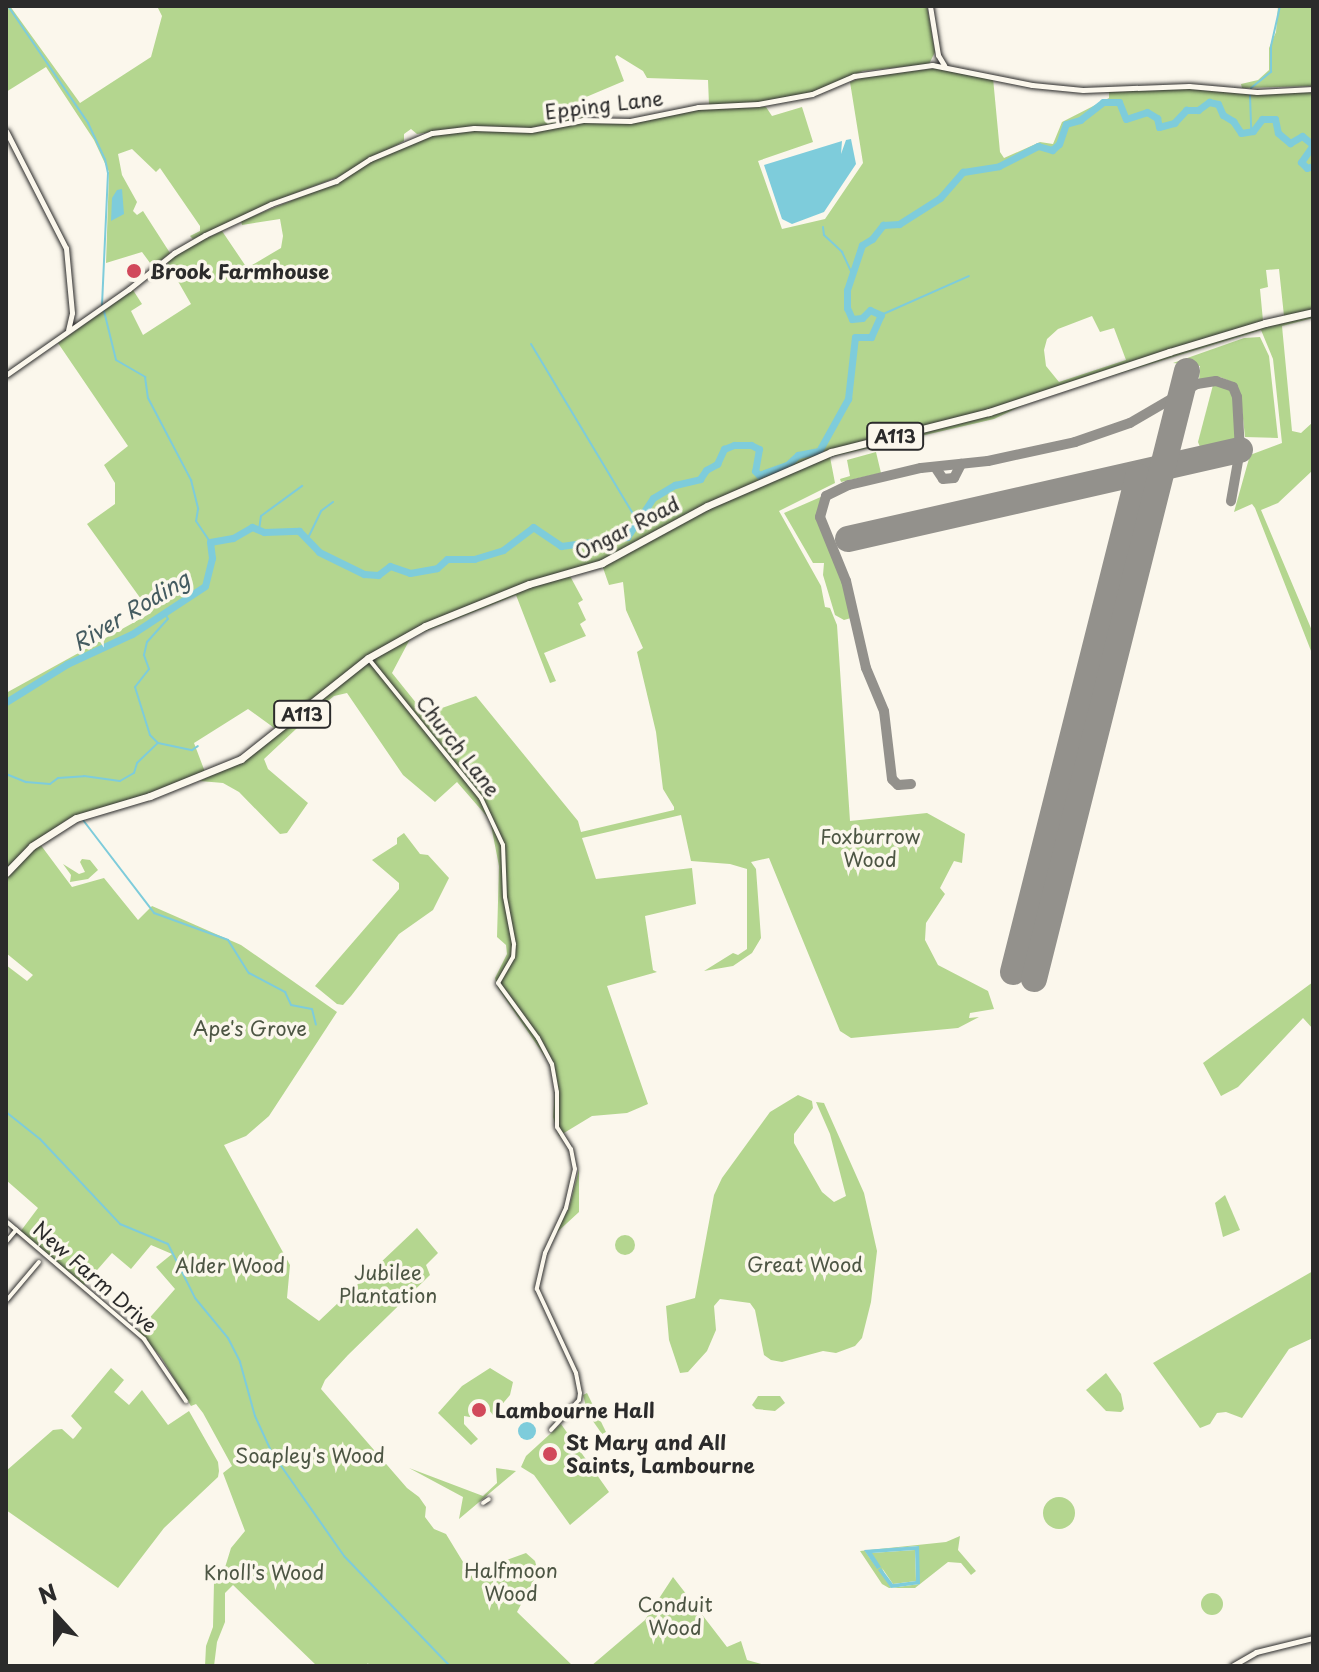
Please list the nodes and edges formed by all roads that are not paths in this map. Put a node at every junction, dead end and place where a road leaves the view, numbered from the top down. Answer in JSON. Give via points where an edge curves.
{"nodes":[{"id":1,"x":930,"y":6,"type":"edge"},
{"id":2,"x":938,"y":55,"type":"junction"},
{"id":3,"x":932,"y":65,"type":"junction"},
{"id":4,"x":945,"y":66,"type":"junction"},
{"id":5,"x":1313,"y":89,"type":"edge"},
{"id":6,"x":6,"y":131,"type":"edge"},
{"id":7,"x":1313,"y":312,"type":"edge"},
{"id":8,"x":72,"y":313,"type":"junction"},
{"id":9,"x":83,"y":321,"type":"junction"},
{"id":10,"x":67,"y":332,"type":"junction"},
{"id":11,"x":6,"y":375,"type":"edge"},
{"id":12,"x":368,"y":658,"type":"junction"},
{"id":13,"x":6,"y":873,"type":"edge"},
{"id":14,"x":6,"y":1221,"type":"edge"},
{"id":15,"x":16,"y":1230,"type":"junction"},
{"id":16,"x":6,"y":1242,"type":"edge"},
{"id":17,"x":39,"y":1262,"type":"dead end"},
{"id":18,"x":6,"y":1301,"type":"edge"},
{"id":19,"x":186,"y":1401,"type":"dead end"},
{"id":20,"x":551,"y":1430,"type":"dead end"},
{"id":21,"x":1313,"y":1638,"type":"edge"},
{"id":22,"x":1232,"y":1666,"type":"edge"}],
"edges":[{"from":1,"to":2,"type":"street"},
{"from":2,"to":3,"type":"street"},
{"from":2,"to":4,"type":"street"},
{"from":3,"to":4,"type":"street","name":"Epping Lane"},
{"from":3,"to":9,"type":"street","name":"Epping Lane","via":[[854,76],[812,94],[769,103],[698,107],[630,121],[583,120],[531,130],[474,128],[422,136],[336,181],[205,235]]},
{"from":4,"to":5,"type":"street","name":"Epping Lane","via":[[1083,90]]},
{"from":6,"to":8,"type":"street","via":[[66,248]]},
{"from":7,"to":12,"type":"main road","name":"Ongar Road","number":"A113","via":[[1169,352],[989,412],[831,452],[707,506],[602,563],[471,606]]},
{"from":8,"to":9,"type":"street"},
{"from":8,"to":10,"type":"street"},
{"from":9,"to":10,"type":"street","name":"Epping Lane"},
{"from":10,"to":11,"type":"street","name":"Epping Lane"},
{"from":12,"to":13,"type":"main road","name":"Ongar Road","number":"A113","via":[[241,759],[150,796],[76,818],[32,846]]},
{"from":12,"to":20,"type":"street","name":"Church Lane","via":[[481,798],[503,845],[514,944],[513,957],[498,983],[552,1064],[557,1127],[571,1149],[575,1169],[537,1289],[580,1393]]},
{"from":14,"to":15,"type":"street","name":"New Farm Drive"},
{"from":15,"to":16,"type":"street"},
{"from":15,"to":19,"type":"street","name":"New Farm Drive","via":[[144,1339]]},
{"from":17,"to":18,"type":"street"},
{"from":21,"to":22,"type":"street","via":[[1256,1652]]}]}
